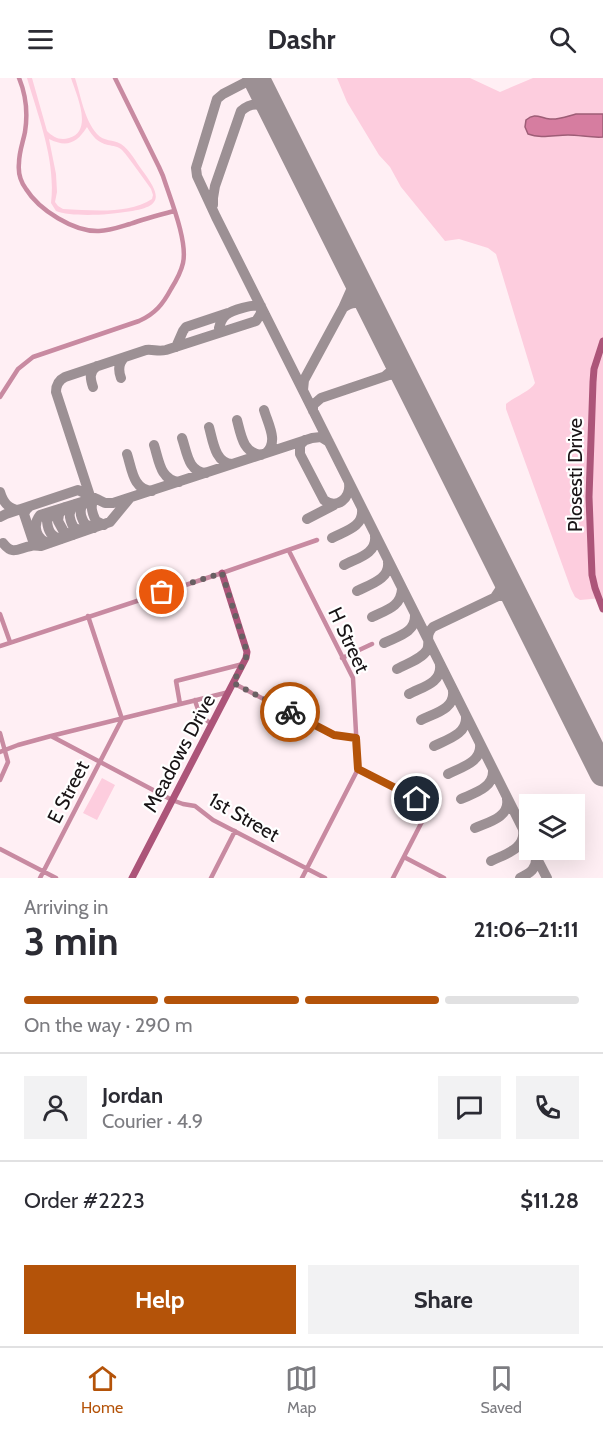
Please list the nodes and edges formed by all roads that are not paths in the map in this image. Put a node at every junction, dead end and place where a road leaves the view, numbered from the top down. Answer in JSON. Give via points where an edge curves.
{"nodes":[{"id":1,"x":19,"y":78,"type":"edge"},
{"id":2,"x":115,"y":78,"type":"edge"},
{"id":3,"x":174,"y":211,"type":"junction"},
{"id":4,"x":603,"y":341,"type":"edge"},
{"id":5,"x":0,"y":397,"type":"edge"},
{"id":6,"x":317,"y":540,"type":"dead end"},
{"id":7,"x":289,"y":551,"type":"junction"},
{"id":8,"x":222,"y":573,"type":"junction"},
{"id":9,"x":603,"y":609,"type":"edge"},
{"id":10,"x":0,"y":614,"type":"edge"},
{"id":11,"x":88,"y":616,"type":"junction"},
{"id":12,"x":9,"y":642,"type":"junction"},
{"id":13,"x":372,"y":644,"type":"dead end"},
{"id":14,"x":0,"y":646,"type":"edge"},
{"id":15,"x":342,"y":658,"type":"junction"},
{"id":16,"x":243,"y":664,"type":"junction"},
{"id":17,"x":233,"y":683,"type":"junction"},
{"id":18,"x":229,"y":692,"type":"junction"},
{"id":19,"x":195,"y":700,"type":"junction"},
{"id":20,"x":180,"y":704,"type":"junction"},
{"id":21,"x":122,"y":719,"type":"junction"},
{"id":22,"x":212,"y":724,"type":"junction"},
{"id":23,"x":0,"y":733,"type":"edge"},
{"id":24,"x":51,"y":736,"type":"junction"},
{"id":25,"x":356,"y":738,"type":"junction"},
{"id":26,"x":3,"y":751,"type":"edge"},
{"id":27,"x":100,"y":762,"type":"junction"},
{"id":28,"x":358,"y":769,"type":"junction"},
{"id":29,"x":0,"y":780,"type":"edge"},
{"id":30,"x":172,"y":800,"type":"junction"},
{"id":31,"x":235,"y":831,"type":"junction"},
{"id":32,"x":0,"y":849,"type":"edge"},
{"id":33,"x":404,"y":857,"type":"junction"},
{"id":34,"x":307,"y":869,"type":"junction"},
{"id":35,"x":44,"y":872,"type":"junction"},
{"id":36,"x":40,"y":878,"type":"edge"},
{"id":37,"x":56,"y":878,"type":"edge"},
{"id":38,"x":132,"y":878,"type":"edge"},
{"id":39,"x":211,"y":878,"type":"edge"},
{"id":40,"x":302,"y":878,"type":"edge"},
{"id":41,"x":325,"y":878,"type":"edge"},
{"id":42,"x":393,"y":878,"type":"edge"},
{"id":43,"x":444,"y":878,"type":"edge"}],
"edges":[{"from":1,"to":3,"type":"street","via":[[27,116],[19,174],[26,190],[39,204],[51,214],[93,231]]},
{"from":2,"to":3,"type":"street","via":[[159,167]]},
{"from":3,"to":5,"type":"street","via":[[184,255],[180,272],[161,306],[138,321],[33,357],[18,369]]},
{"from":4,"to":9,"type":"street","name":"Plosesti Drive","via":[[594,369],[589,497],[592,575]]},
{"from":6,"to":7,"type":"street"},
{"from":7,"to":8,"type":"street"},
{"from":7,"to":15,"type":"street","name":"H Street"},
{"from":8,"to":11,"type":"street"},
{"from":8,"to":16,"type":"street","via":[[247,652]]},
{"from":10,"to":12,"type":"street"},
{"from":11,"to":12,"type":"street"},
{"from":11,"to":21,"type":"street"},
{"from":12,"to":14,"type":"street"},
{"from":13,"to":15,"type":"street"},
{"from":15,"to":25,"type":"street","name":"H Street","via":[[352,678]]},
{"from":16,"to":17,"type":"street","name":"Meadows Drive"},
{"from":16,"to":20,"type":"street","via":[[176,681]]},
{"from":17,"to":18,"type":"street","name":"Meadows Drive"},
{"from":17,"to":25,"type":"street","via":[[327,732]]},
{"from":18,"to":19,"type":"street"},
{"from":18,"to":22,"type":"street","name":"Meadows Drive"},
{"from":19,"to":20,"type":"street"},
{"from":19,"to":22,"type":"street","via":[[199,712]]},
{"from":20,"to":21,"type":"street"},
{"from":21,"to":24,"type":"street"},
{"from":21,"to":27,"type":"street","name":"E Street"},
{"from":22,"to":30,"type":"street","name":"Meadows Drive"},
{"from":23,"to":26,"type":"street"},
{"from":24,"to":26,"type":"street"},
{"from":24,"to":27,"type":"street","name":"1st Street"},
{"from":25,"to":28,"type":"street","name":"H Street"},
{"from":26,"to":29,"type":"street","via":[[8,762]]},
{"from":27,"to":30,"type":"street","name":"1st Street"},
{"from":27,"to":35,"type":"street","name":"E Street"},
{"from":28,"to":33,"type":"street","via":[[430,806]]},
{"from":28,"to":34,"type":"street"},
{"from":30,"to":31,"type":"street","name":"1st Street","via":[[195,806]]},
{"from":30,"to":38,"type":"street","name":"Meadows Drive"},
{"from":31,"to":34,"type":"street","name":"1st Street"},
{"from":31,"to":39,"type":"street"},
{"from":32,"to":35,"type":"street"},
{"from":33,"to":42,"type":"street"},
{"from":33,"to":43,"type":"street"},
{"from":34,"to":40,"type":"street"},
{"from":34,"to":41,"type":"street","name":"1st Street"},
{"from":35,"to":36,"type":"street","name":"E Street"},
{"from":35,"to":37,"type":"street"}]}
